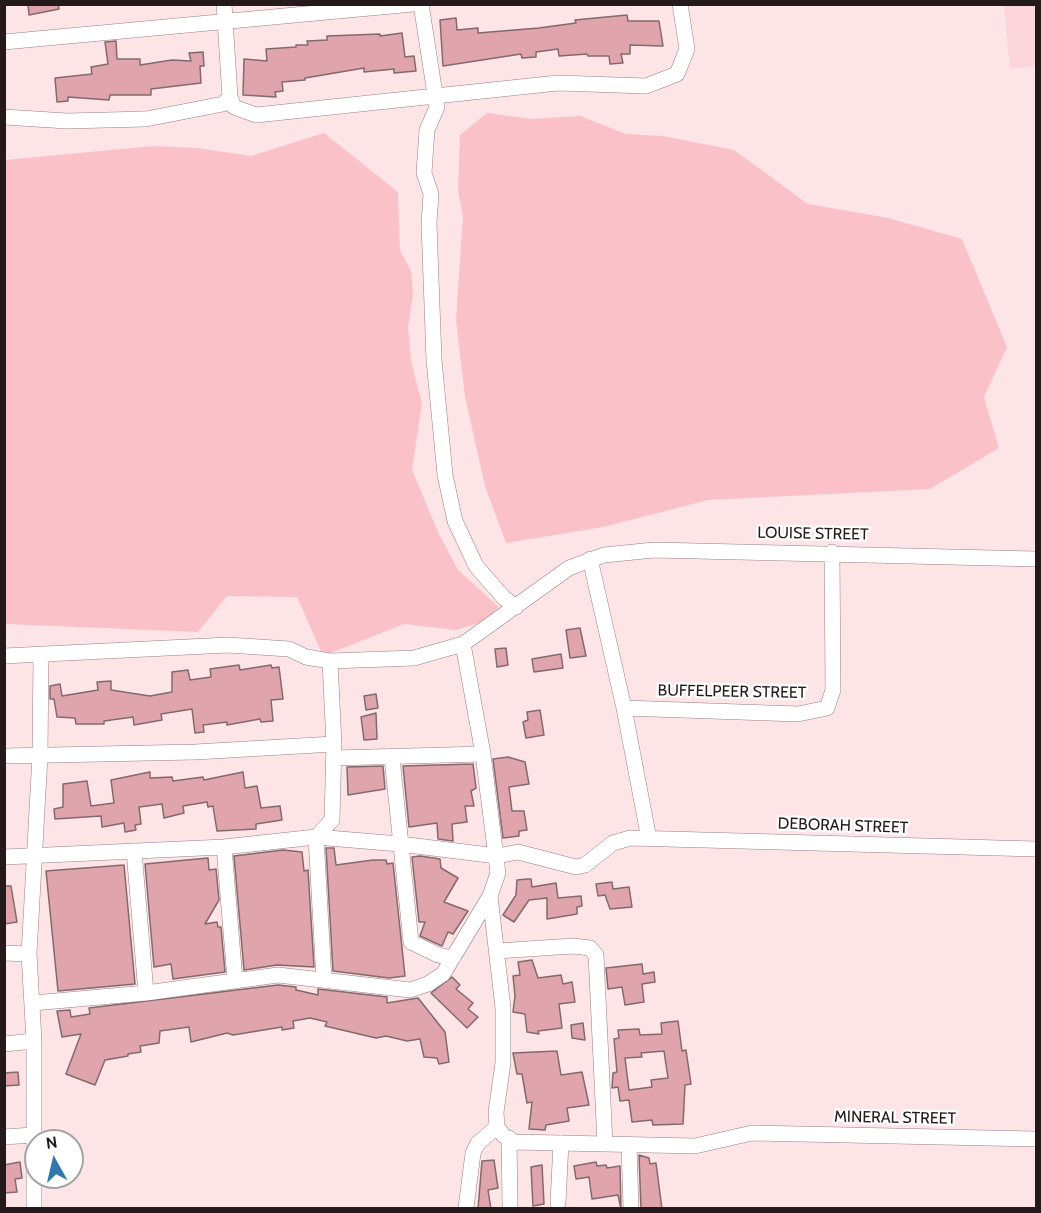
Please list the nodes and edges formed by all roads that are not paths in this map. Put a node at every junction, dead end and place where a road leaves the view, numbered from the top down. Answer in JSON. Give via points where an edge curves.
{"nodes":[{"id":1,"x":224,"y":4,"type":"edge"},
{"id":2,"x":413,"y":4,"type":"edge"},
{"id":3,"x":420,"y":4,"type":"edge"},
{"id":4,"x":680,"y":4,"type":"edge"},
{"id":5,"x":225,"y":24,"type":"junction"},
{"id":6,"x":4,"y":42,"type":"edge"},
{"id":7,"x":435,"y":95,"type":"junction"},
{"id":8,"x":230,"y":97,"type":"junction"},
{"id":9,"x":4,"y":117,"type":"edge"},
{"id":10,"x":832,"y":552,"type":"junction"},
{"id":11,"x":590,"y":559,"type":"junction"},
{"id":12,"x":1036,"y":559,"type":"edge"},
{"id":13,"x":516,"y":607,"type":"junction"},
{"id":14,"x":463,"y":644,"type":"junction"},
{"id":15,"x":41,"y":654,"type":"junction"},
{"id":16,"x":4,"y":656,"type":"edge"},
{"id":17,"x":330,"y":662,"type":"junction"},
{"id":18,"x":624,"y":708,"type":"junction"},
{"id":19,"x":334,"y":751,"type":"junction"},
{"id":20,"x":483,"y":754,"type":"junction"},
{"id":21,"x":4,"y":756,"type":"edge"},
{"id":22,"x":40,"y":756,"type":"junction"},
{"id":23,"x":392,"y":758,"type":"junction"},
{"id":24,"x":315,"y":837,"type":"junction"},
{"id":25,"x":649,"y":839,"type":"junction"},
{"id":26,"x":400,"y":844,"type":"junction"},
{"id":27,"x":224,"y":847,"type":"junction"},
{"id":28,"x":1036,"y":849,"type":"edge"},
{"id":29,"x":134,"y":851,"type":"junction"},
{"id":30,"x":35,"y":854,"type":"junction"},
{"id":31,"x":4,"y":856,"type":"edge"},
{"id":32,"x":497,"y":856,"type":"junction"},
{"id":33,"x":490,"y":896,"type":"junction"},
{"id":34,"x":497,"y":951,"type":"junction"},
{"id":35,"x":4,"y":953,"type":"edge"},
{"id":36,"x":29,"y":954,"type":"junction"},
{"id":37,"x":453,"y":958,"type":"junction"},
{"id":38,"x":235,"y":980,"type":"junction"},
{"id":39,"x":324,"y":980,"type":"junction"},
{"id":40,"x":146,"y":993,"type":"junction"},
{"id":41,"x":33,"y":1003,"type":"junction"},
{"id":42,"x":34,"y":1041,"type":"junction"},
{"id":43,"x":4,"y":1044,"type":"edge"},
{"id":44,"x":497,"y":1126,"type":"junction"},
{"id":45,"x":33,"y":1129,"type":"edge"},
{"id":46,"x":24,"y":1136,"type":"edge"},
{"id":47,"x":4,"y":1137,"type":"edge"},
{"id":48,"x":509,"y":1138,"type":"junction"},
{"id":49,"x":1036,"y":1139,"type":"edge"},
{"id":50,"x":561,"y":1143,"type":"junction"},
{"id":51,"x":605,"y":1144,"type":"junction"},
{"id":52,"x":629,"y":1145,"type":"junction"},
{"id":53,"x":34,"y":1189,"type":"edge"},
{"id":54,"x":558,"y":1203,"type":"dead end"},
{"id":55,"x":510,"y":1205,"type":"dead end"},
{"id":56,"x":34,"y":1209,"type":"edge"},
{"id":57,"x":466,"y":1209,"type":"edge"},
{"id":58,"x":631,"y":1209,"type":"edge"}],
"edges":[{"from":1,"to":5,"type":"street"},
{"from":2,"to":5,"type":"street"},
{"from":3,"to":7,"type":"street"},
{"from":4,"to":7,"type":"street","via":[[687,49],[677,74],[646,86],[558,83]]},
{"from":5,"to":6,"type":"street"},
{"from":5,"to":8,"type":"street"},
{"from":7,"to":8,"type":"street","via":[[256,115],[234,106]]},
{"from":7,"to":13,"type":"street","via":[[437,107],[427,130],[424,173],[431,194],[434,360],[445,475],[455,522],[476,566]]},
{"from":8,"to":9,"type":"street","via":[[223,104],[146,119]]},
{"from":10,"to":11,"type":"street","name":"LOUISE STREET","via":[[654,550]]},
{"from":10,"to":12,"type":"street","name":"LOUISE STREET"},
{"from":10,"to":18,"type":"street","name":"BUFFELPEER STREET","via":[[833,690],[827,708],[798,714]]},
{"from":11,"to":13,"type":"street","name":"LOUISE STREET","via":[[569,568]]},
{"from":11,"to":18,"type":"street"},
{"from":13,"to":14,"type":"street","name":"LOUISE STREET"},
{"from":14,"to":17,"type":"street","name":"LOUISE STREET","via":[[414,658]]},
{"from":14,"to":20,"type":"street"},
{"from":15,"to":16,"type":"street","name":"LOUISE STREET"},
{"from":15,"to":17,"type":"street","name":"LOUISE STREET","via":[[228,645],[288,649]]},
{"from":15,"to":22,"type":"street"},
{"from":17,"to":19,"type":"street"},
{"from":18,"to":25,"type":"street"},
{"from":19,"to":22,"type":"street"},
{"from":19,"to":23,"type":"street"},
{"from":19,"to":24,"type":"street","via":[[332,820]]},
{"from":20,"to":23,"type":"street"},
{"from":20,"to":32,"type":"street"},
{"from":21,"to":22,"type":"street"},
{"from":22,"to":30,"type":"street"},
{"from":23,"to":26,"type":"street"},
{"from":24,"to":26,"type":"street","name":"DEBORAH STREET"},
{"from":24,"to":27,"type":"street","name":"DEBORAH STREET"},
{"from":24,"to":39,"type":"street"},
{"from":25,"to":28,"type":"street","name":"DEBORAH STREET"},
{"from":25,"to":32,"type":"street","name":"DEBORAH STREET","via":[[630,838],[613,843],[585,865],[576,867],[518,852]]},
{"from":26,"to":32,"type":"street","name":"DEBORAH STREET"},
{"from":26,"to":37,"type":"street","via":[[411,942]]},
{"from":27,"to":29,"type":"street","name":"DEBORAH STREET"},
{"from":27,"to":38,"type":"street"},
{"from":29,"to":30,"type":"street","name":"DEBORAH STREET"},
{"from":29,"to":40,"type":"street"},
{"from":30,"to":31,"type":"street","name":"DEBORAH STREET"},
{"from":30,"to":36,"type":"street"},
{"from":32,"to":33,"type":"street","via":[[498,873]]},
{"from":33,"to":34,"type":"street"},
{"from":33,"to":37,"type":"street"},
{"from":34,"to":44,"type":"street","via":[[504,1033]]},
{"from":34,"to":51,"type":"street","via":[[573,946],[590,948],[596,955]]},
{"from":35,"to":36,"type":"street"},
{"from":36,"to":41,"type":"street"},
{"from":37,"to":39,"type":"street","via":[[443,974],[410,990]]},
{"from":38,"to":39,"type":"street","via":[[278,975]]},
{"from":38,"to":40,"type":"street"},
{"from":40,"to":41,"type":"street"},
{"from":41,"to":42,"type":"street"},
{"from":42,"to":43,"type":"street"},
{"from":42,"to":45,"type":"street"},
{"from":44,"to":48,"type":"street"},
{"from":44,"to":57,"type":"street","via":[[473,1153]]},
{"from":46,"to":47,"type":"street"},
{"from":48,"to":50,"type":"street","name":"MINERAL STREET","via":[[515,1142]]},
{"from":48,"to":55,"type":"street"},
{"from":49,"to":52,"type":"street","name":"MINERAL STREET","via":[[752,1133],[695,1146]]},
{"from":50,"to":51,"type":"street","name":"MINERAL STREET"},
{"from":50,"to":54,"type":"street"},
{"from":51,"to":52,"type":"street","name":"MINERAL STREET"},
{"from":52,"to":58,"type":"street"},
{"from":53,"to":56,"type":"street"}]}
